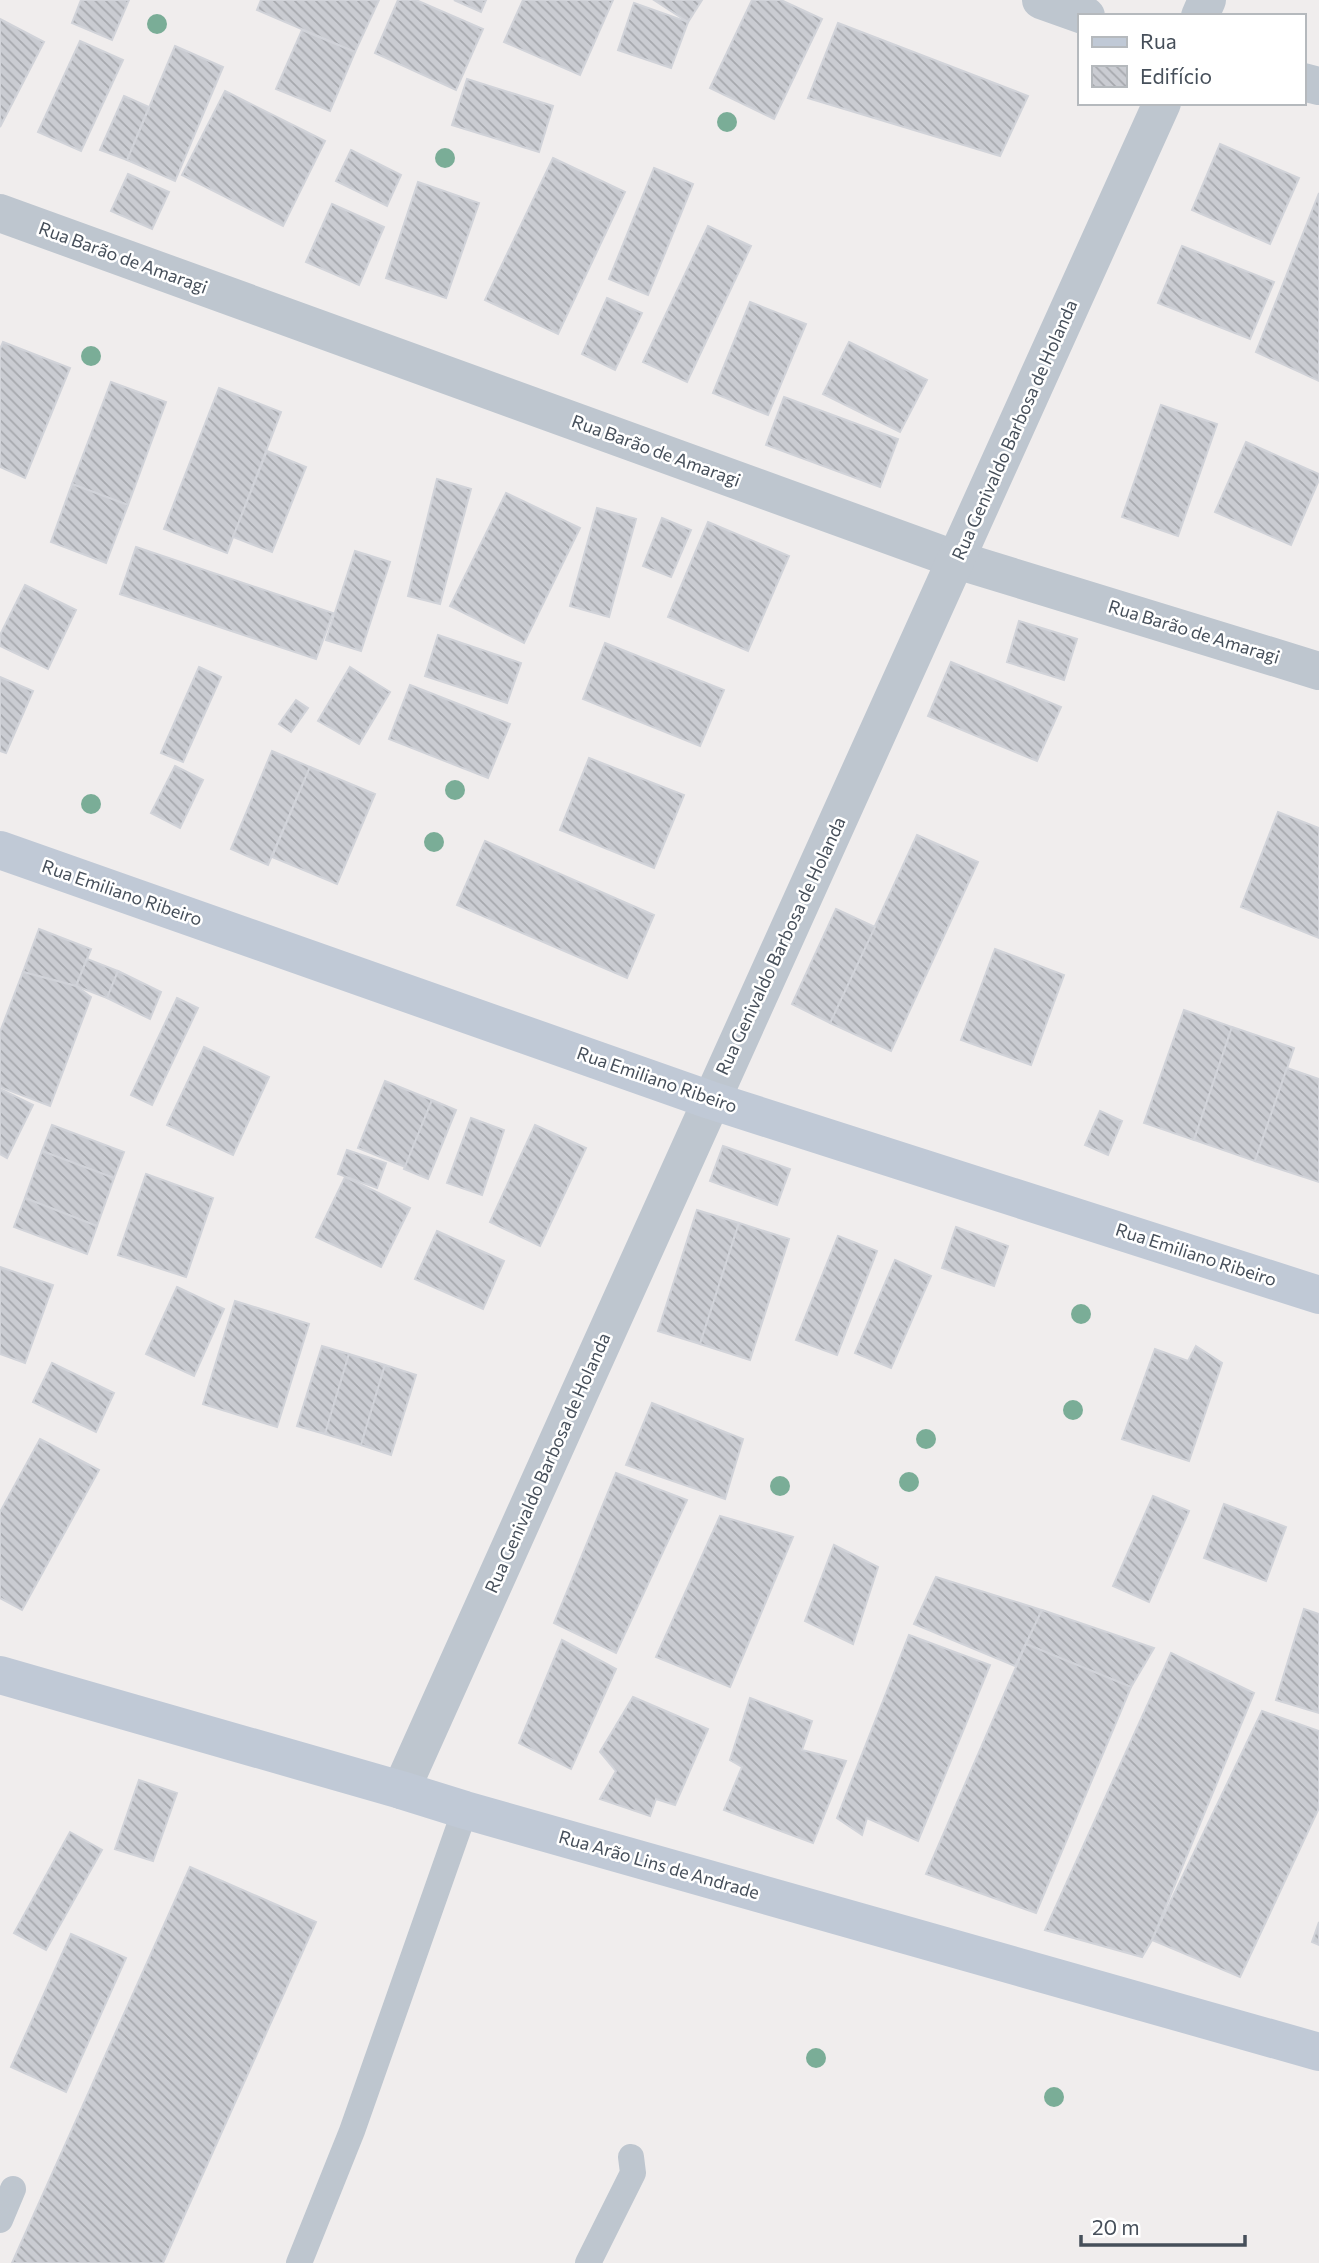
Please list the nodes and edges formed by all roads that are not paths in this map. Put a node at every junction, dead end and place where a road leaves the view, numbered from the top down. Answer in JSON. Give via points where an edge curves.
{"nodes":[{"id":1,"x":1041,"y":0,"type":"edge"},
{"id":2,"x":1080,"y":14,"type":"edge"},
{"id":3,"x":1161,"y":105,"type":"edge"},
{"id":4,"x":0,"y":214,"type":"edge"},
{"id":5,"x":957,"y":560,"type":"junction"},
{"id":6,"x":1319,"y":671,"type":"edge"},
{"id":7,"x":0,"y":850,"type":"edge"},
{"id":8,"x":710,"y":1100,"type":"junction"},
{"id":9,"x":1319,"y":1295,"type":"edge"},
{"id":10,"x":0,"y":1675,"type":"edge"},
{"id":11,"x":401,"y":1790,"type":"junction"},
{"id":12,"x":466,"y":1810,"type":"junction"},
{"id":13,"x":1319,"y":2052,"type":"edge"},
{"id":14,"x":631,"y":2157,"type":"dead end"},
{"id":15,"x":13,"y":2189,"type":"dead end"},
{"id":16,"x":0,"y":2220,"type":"edge"},
{"id":17,"x":299,"y":2263,"type":"edge"},
{"id":18,"x":588,"y":2263,"type":"edge"}],
"edges":[{"from":1,"to":2,"type":"street"},
{"from":3,"to":5,"type":"street","name":"Rua Genivaldo Barbosa de Holanda"},
{"from":4,"to":5,"type":"street","name":"Rua Barão de Amaragi"},
{"from":5,"to":6,"type":"street","name":"Rua Barão de Amaragi"},
{"from":5,"to":8,"type":"street","name":"Rua Genivaldo Barbosa de Holanda"},
{"from":7,"to":8,"type":"main road","name":"Rua Emiliano Ribeiro"},
{"from":8,"to":9,"type":"main road","name":"Rua Emiliano Ribeiro"},
{"from":8,"to":11,"type":"street","name":"Rua Genivaldo Barbosa de Holanda"},
{"from":10,"to":11,"type":"main road","name":"Rua Arão Lins de Andrade"},
{"from":11,"to":12,"type":"main road","name":"Rua Arão Lins de Andrade"},
{"from":12,"to":13,"type":"main road","name":"Rua Arão Lins de Andrade"},
{"from":12,"to":17,"type":"lane","via":[[352,2131]]},
{"from":14,"to":18,"type":"lane","via":[[633,2173]]},
{"from":15,"to":16,"type":"lane"}]}
